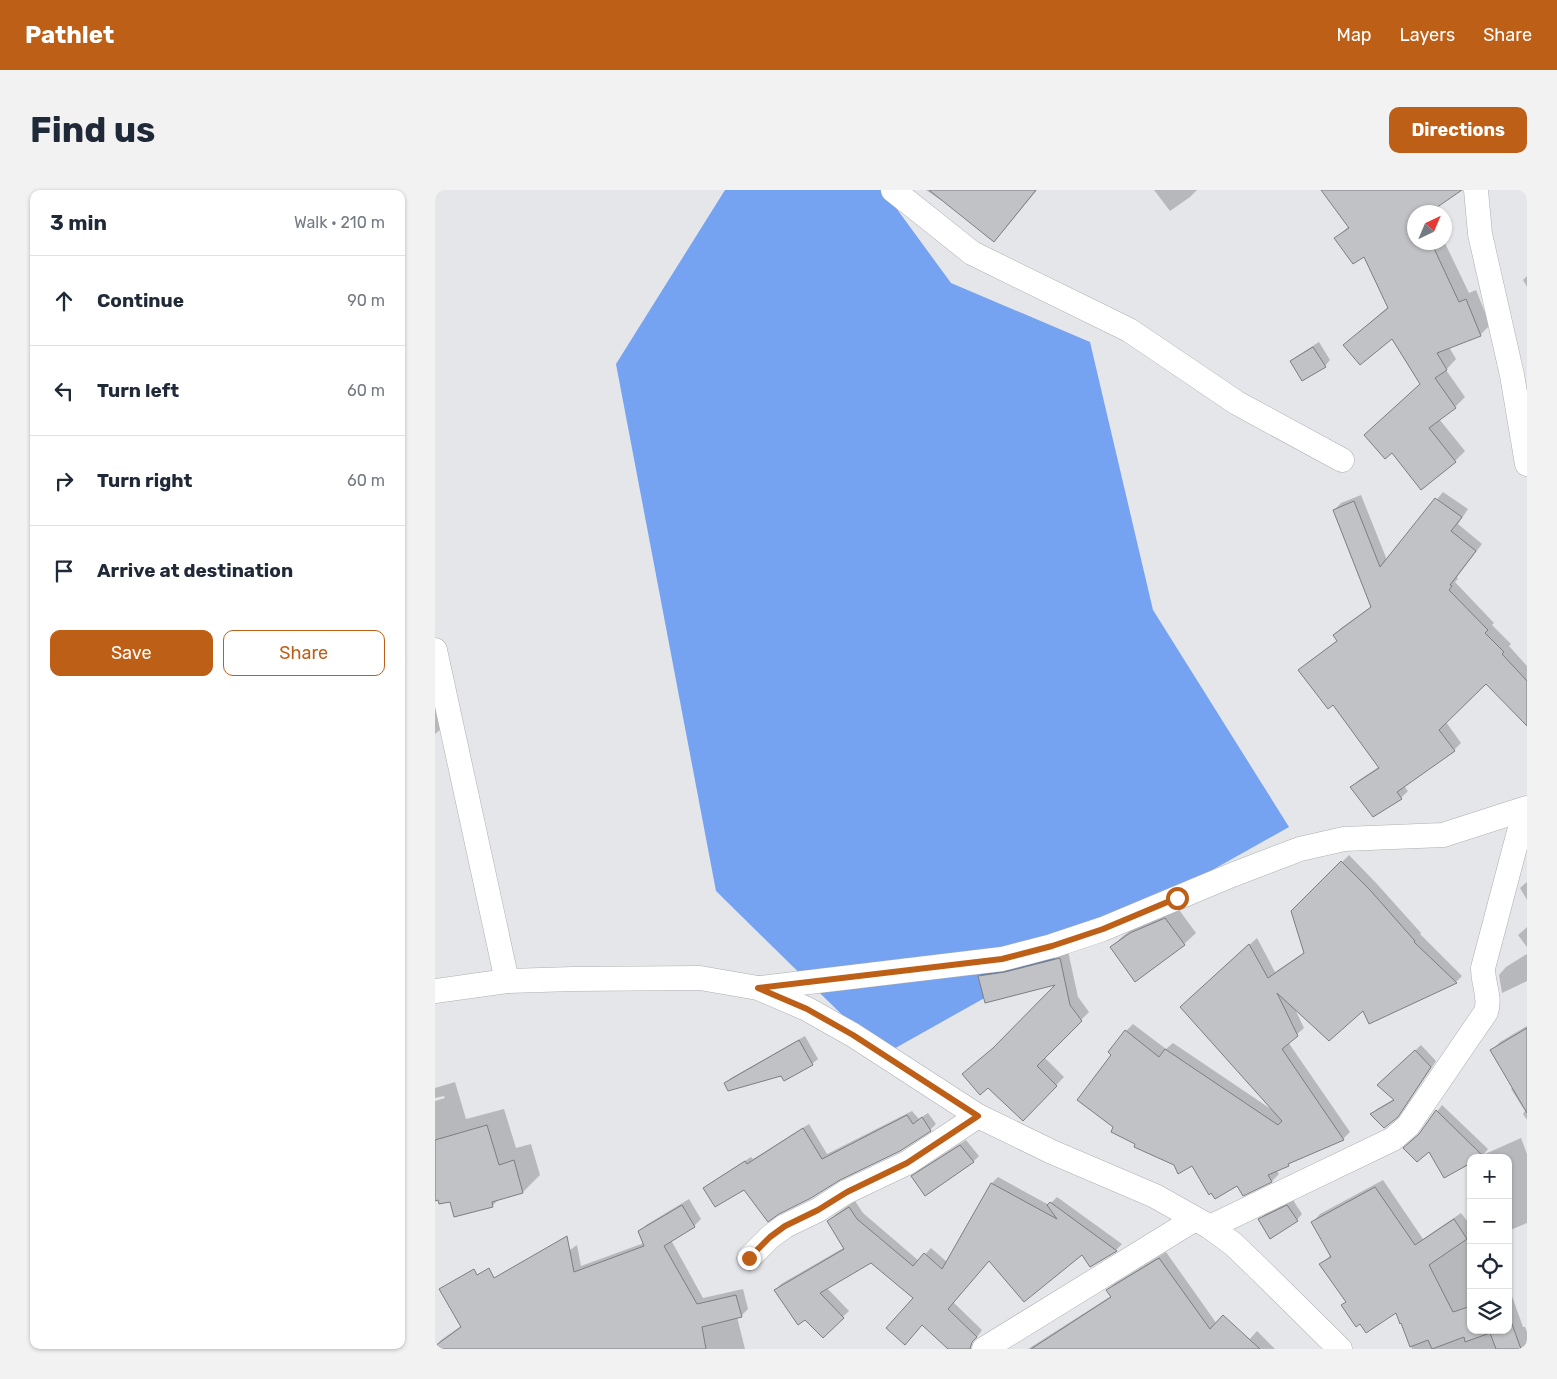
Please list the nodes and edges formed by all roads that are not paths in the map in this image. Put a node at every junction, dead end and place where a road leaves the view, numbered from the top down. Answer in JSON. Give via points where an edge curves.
{"nodes":[{"id":1,"x":893,"y":190,"type":"edge"},
{"id":2,"x":1476,"y":190,"type":"edge"},
{"id":3,"x":1342,"y":460,"type":"dead end"},
{"id":4,"x":1527,"y":463,"type":"edge"},
{"id":5,"x":435,"y":650,"type":"edge"},
{"id":6,"x":1526,"y":809,"type":"edge"},
{"id":7,"x":507,"y":982,"type":"junction"},
{"id":8,"x":758,"y":988,"type":"junction"},
{"id":9,"x":435,"y":991,"type":"edge"},
{"id":10,"x":978,"y":1116,"type":"junction"},
{"id":11,"x":1203,"y":1223,"type":"junction"},
{"id":12,"x":749,"y":1258,"type":"dead end"},
{"id":13,"x":984,"y":1349,"type":"edge"},
{"id":14,"x":1340,"y":1349,"type":"edge"}],
"edges":[{"from":1,"to":3,"type":"street","via":[[972,253],[1129,330],[1237,403]]},
{"from":2,"to":4,"type":"street","via":[[1480,234],[1513,375]]},
{"from":5,"to":7,"type":"street"},
{"from":6,"to":8,"type":"street","via":[[1443,834],[1344,838],[1300,849],[1103,929],[1002,959]]},
{"from":6,"to":11,"type":"street","via":[[1483,968],[1489,1002],[1486,1012],[1408,1126],[1393,1139]]},
{"from":7,"to":8,"type":"street","via":[[700,978]]},
{"from":7,"to":9,"type":"street"},
{"from":8,"to":10,"type":"street","via":[[807,1009],[853,1035]]},
{"from":10,"to":11,"type":"street","via":[[1155,1196]]},
{"from":10,"to":12,"type":"street","via":[[907,1163],[785,1226]]},
{"from":11,"to":13,"type":"street"},
{"from":11,"to":14,"type":"street","via":[[1233,1244]]}]}
